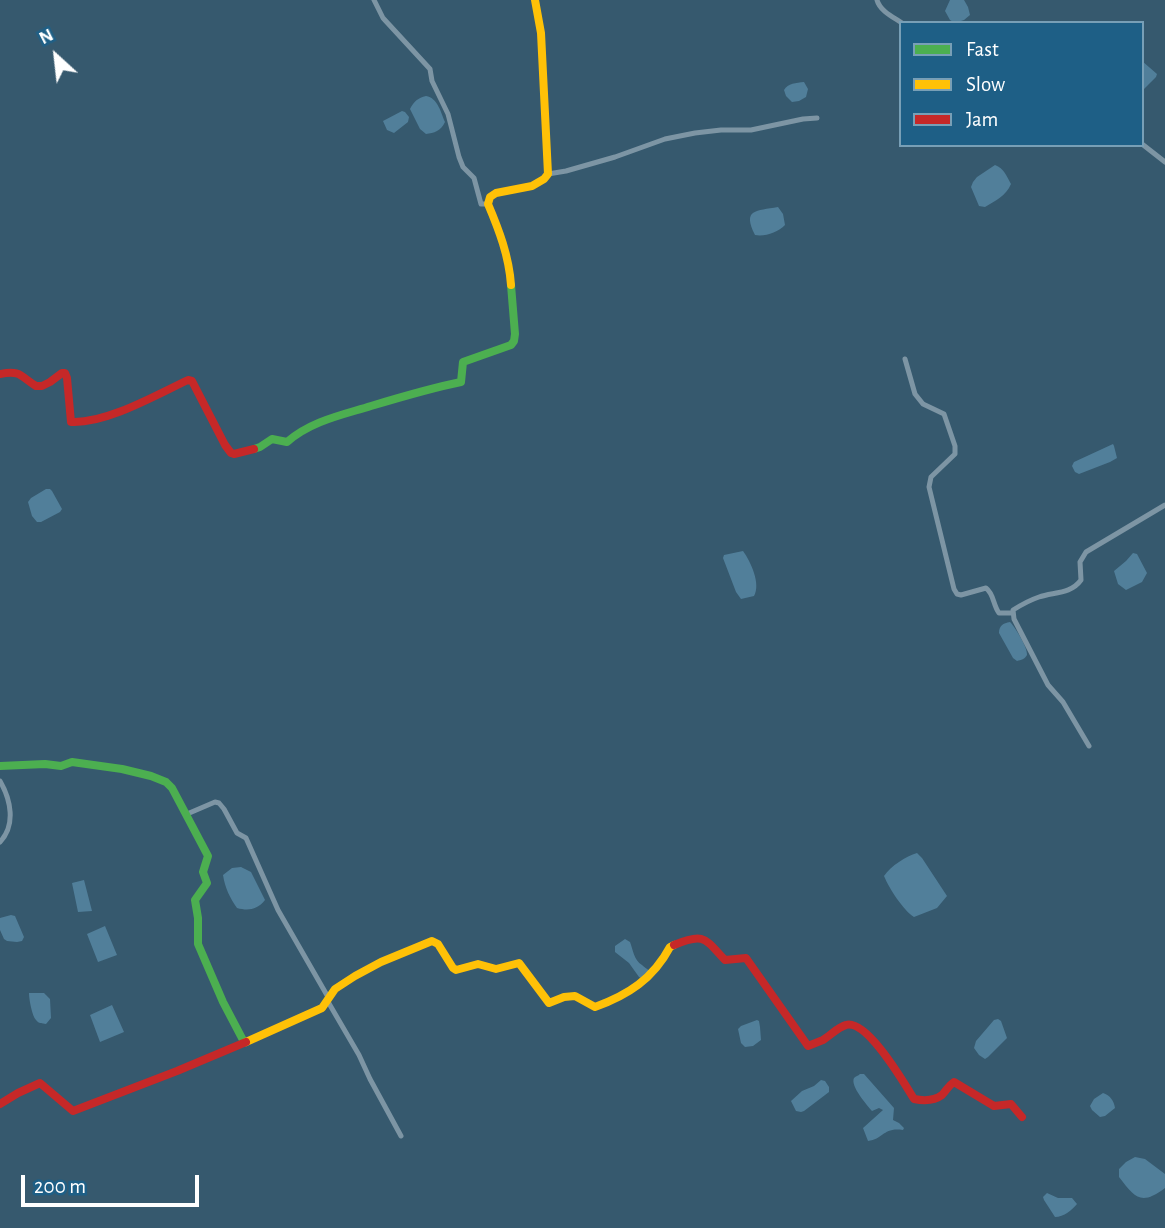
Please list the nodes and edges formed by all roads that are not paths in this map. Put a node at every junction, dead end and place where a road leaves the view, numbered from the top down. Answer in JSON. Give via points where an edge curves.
{"nodes":[{"id":1,"x":374,"y":0,"type":"edge"},
{"id":2,"x":535,"y":0,"type":"edge"},
{"id":3,"x":877,"y":0,"type":"edge"},
{"id":4,"x":899,"y":21,"type":"edge"},
{"id":5,"x":817,"y":118,"type":"dead end"},
{"id":6,"x":1144,"y":146,"type":"edge"},
{"id":7,"x":1165,"y":162,"type":"edge"},
{"id":8,"x":548,"y":174,"type":"junction"},
{"id":9,"x":488,"y":204,"type":"junction"},
{"id":10,"x":905,"y":359,"type":"dead end"},
{"id":11,"x":0,"y":374,"type":"edge"},
{"id":12,"x":1165,"y":505,"type":"edge"},
{"id":13,"x":1013,"y":613,"type":"junction"},
{"id":14,"x":1089,"y":746,"type":"dead end"},
{"id":15,"x":0,"y":765,"type":"edge"},
{"id":16,"x":0,"y":781,"type":"edge"},
{"id":17,"x":187,"y":814,"type":"junction"},
{"id":18,"x":0,"y":842,"type":"edge"},
{"id":19,"x":328,"y":998,"type":"junction"},
{"id":20,"x":244,"y":1042,"type":"junction"},
{"id":21,"x":0,"y":1104,"type":"edge"},
{"id":22,"x":1022,"y":1117,"type":"dead end"},
{"id":23,"x":401,"y":1136,"type":"dead end"}],
"edges":[{"from":1,"to":9,"type":"street","via":[[383,18],[430,69],[463,167],[474,178],[481,204]]},
{"from":2,"to":8,"type":"street","via":[[541,33]]},
{"from":3,"to":4,"type":"street"},
{"from":5,"to":8,"type":"street","via":[[665,139]]},
{"from":6,"to":7,"type":"street"},
{"from":8,"to":9,"type":"street","via":[[538,183],[492,195]]},
{"from":9,"to":11,"type":"street","via":[[510,268],[514,341],[463,362],[461,382],[321,421],[287,442],[272,439],[234,454],[192,381],[77,424],[71,422],[65,373],[37,387],[21,374]]},
{"from":10,"to":13,"type":"street","via":[[915,394],[923,404],[944,414],[955,446],[955,454],[931,477],[929,487],[954,589],[961,595],[986,587],[999,613]]},
{"from":12,"to":13,"type":"street","via":[[1086,552],[1080,562],[1081,580],[1075,586],[1040,597]]},
{"from":13,"to":14,"type":"street","via":[[1048,685]]},
{"from":15,"to":17,"type":"street","via":[[61,766],[72,762],[151,776],[172,788]]},
{"from":16,"to":18,"type":"street","via":[[11,818]]},
{"from":17,"to":19,"type":"street","via":[[215,802],[224,809],[251,847],[278,910]]},
{"from":17,"to":20,"type":"street","via":[[208,856],[203,872],[207,883],[195,900],[198,944]]},
{"from":19,"to":20,"type":"street","via":[[322,1008]]},
{"from":19,"to":22,"type":"street","via":[[335,989],[381,962],[432,941],[455,969],[478,964],[496,969],[519,963],[549,1003],[571,995],[595,1007],[627,995],[659,967],[671,946],[701,938],[726,960],[742,957],[749,961],[808,1046],[853,1024],[885,1055],[919,1101],[933,1100],[954,1082],[994,1105],[1011,1104]]},
{"from":19,"to":23,"type":"street"},
{"from":20,"to":21,"type":"street","via":[[73,1111],[40,1083]]}]}
